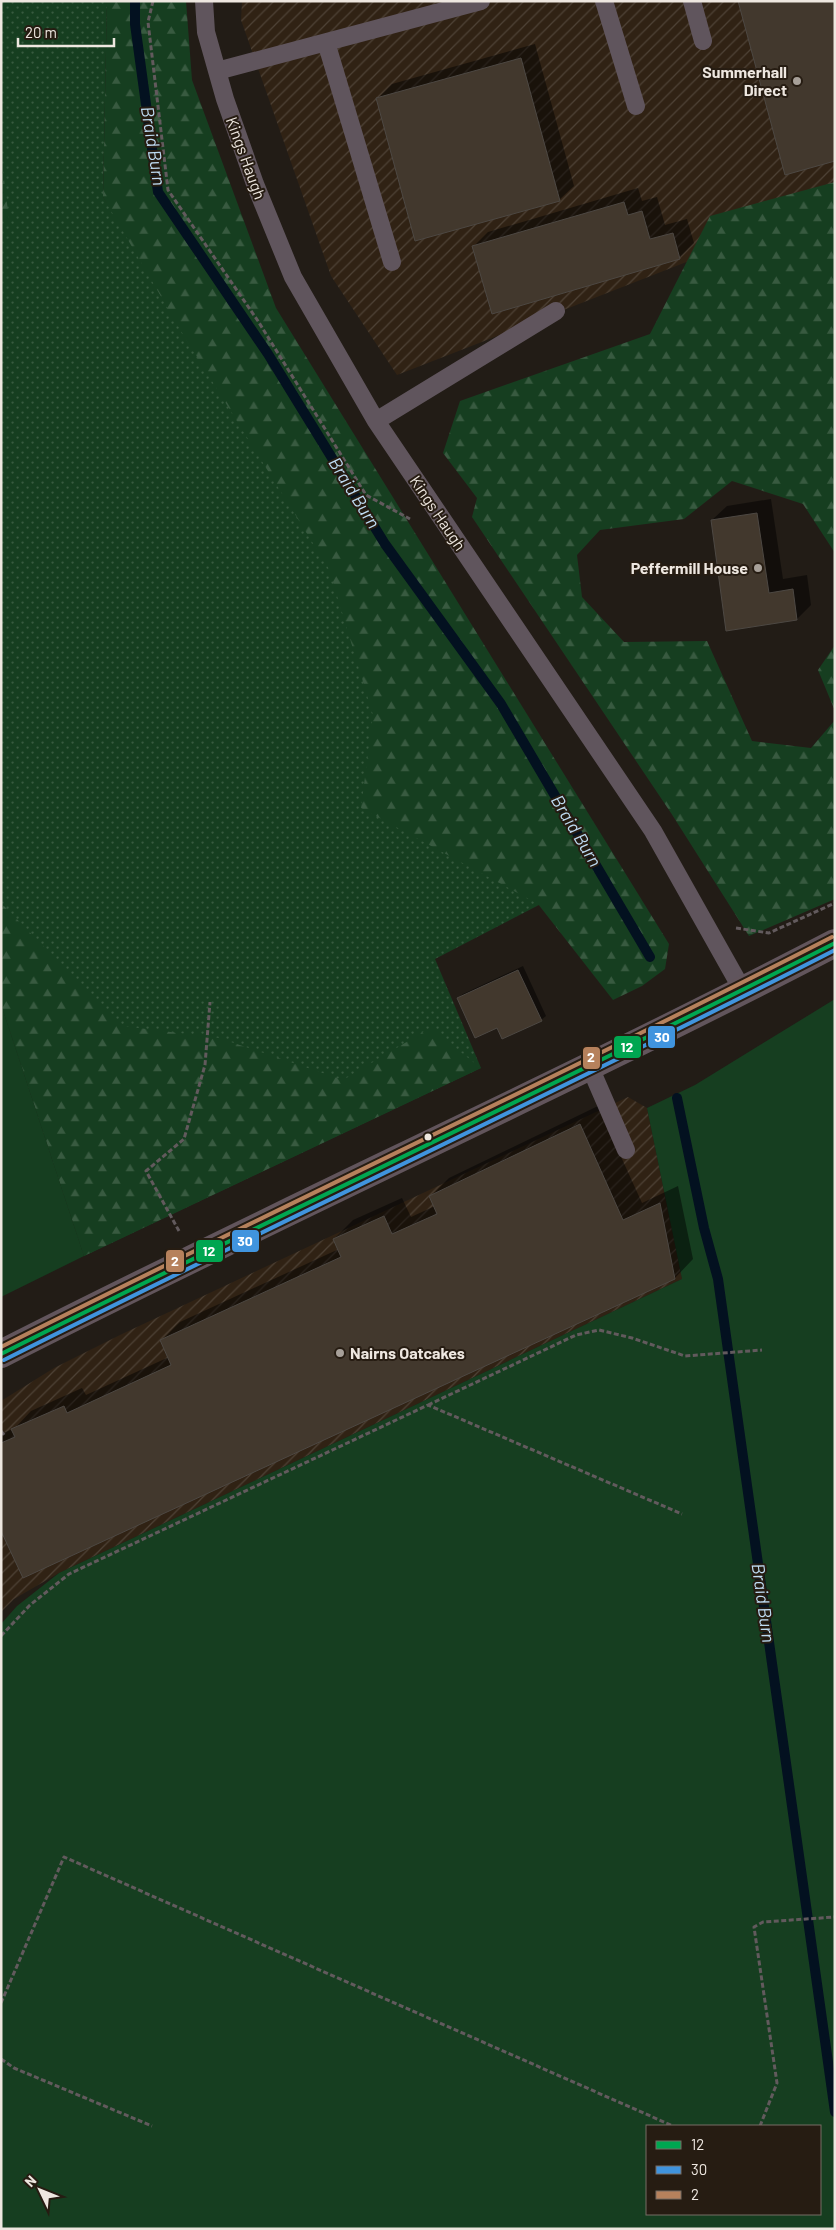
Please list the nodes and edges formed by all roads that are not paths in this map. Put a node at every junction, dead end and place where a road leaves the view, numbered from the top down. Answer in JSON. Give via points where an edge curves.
{"nodes":[{"id":1,"x":204,"y":1,"type":"edge"},
{"id":2,"x":604,"y":1,"type":"edge"},
{"id":3,"x":692,"y":1,"type":"edge"},
{"id":4,"x":475,"y":2,"type":"edge"},
{"id":5,"x":704,"y":41,"type":"dead end"},
{"id":6,"x":326,"y":42,"type":"junction"},
{"id":7,"x":217,"y":71,"type":"junction"},
{"id":8,"x":636,"y":106,"type":"dead end"},
{"id":9,"x":392,"y":262,"type":"dead end"},
{"id":10,"x":556,"y":311,"type":"dead end"},
{"id":11,"x":376,"y":421,"type":"junction"},
{"id":12,"x":835,"y":943,"type":"edge"},
{"id":13,"x":742,"y":991,"type":"junction"},
{"id":14,"x":590,"y":1067,"type":"junction"},
{"id":15,"x":626,"y":1150,"type":"dead end"},
{"id":16,"x":1,"y":1354,"type":"edge"}],
"edges":[{"from":1,"to":7,"type":"lane","name":"Kings Haugh","via":[[206,32]]},
{"from":2,"to":8,"type":"lane"},
{"from":3,"to":5,"type":"lane"},
{"from":4,"to":6,"type":"lane"},
{"from":6,"to":7,"type":"lane"},
{"from":6,"to":9,"type":"lane"},
{"from":7,"to":11,"type":"lane","name":"Kings Haugh","via":[[255,184],[293,277]]},
{"from":10,"to":11,"type":"lane"},
{"from":11,"to":13,"type":"lane","name":"Kings Haugh","via":[[653,831]]},
{"from":12,"to":13,"type":"main road"},
{"from":13,"to":14,"type":"main road"},
{"from":14,"to":15,"type":"lane"},
{"from":14,"to":16,"type":"main road","via":[[194,1257]]}]}
